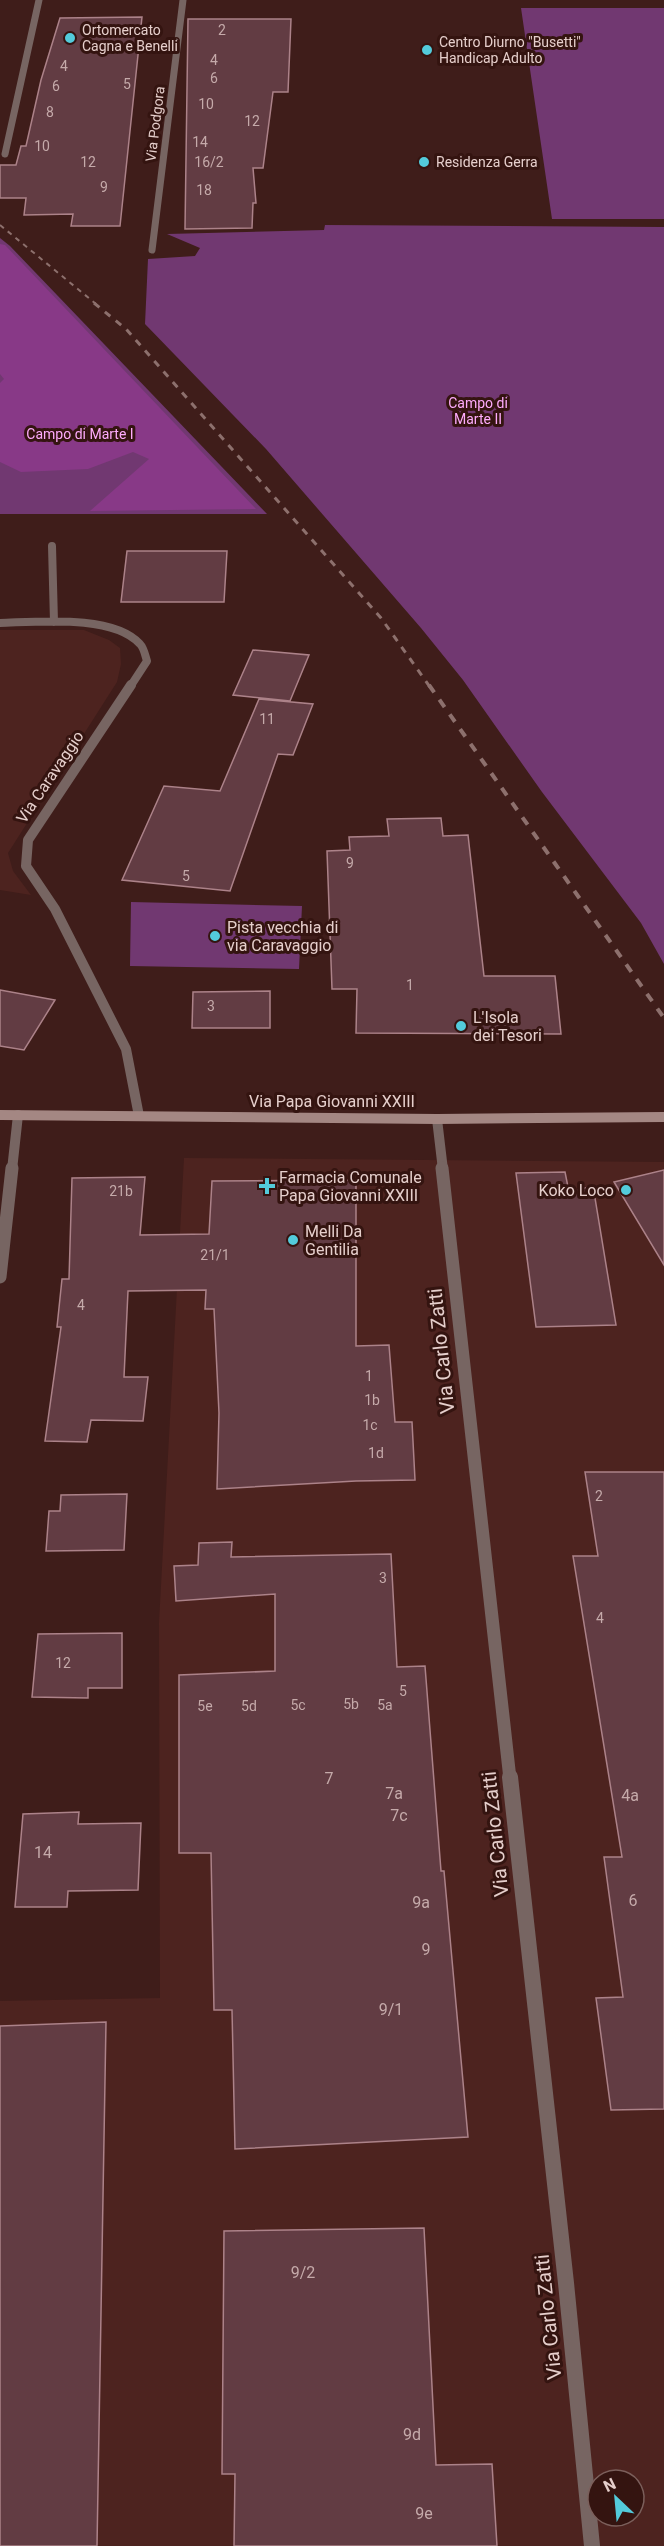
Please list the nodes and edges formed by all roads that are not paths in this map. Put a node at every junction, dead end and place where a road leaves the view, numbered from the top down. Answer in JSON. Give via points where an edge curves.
{"nodes":[{"id":1,"x":39,"y":0,"type":"edge"},
{"id":2,"x":183,"y":0,"type":"edge"},
{"id":3,"x":5,"y":154,"type":"dead end"},
{"id":4,"x":152,"y":250,"type":"dead end"},
{"id":5,"x":52,"y":546,"type":"dead end"},
{"id":6,"x":54,"y":622,"type":"junction"},
{"id":7,"x":0,"y":623,"type":"edge"},
{"id":8,"x":0,"y":1115,"type":"edge"},
{"id":9,"x":18,"y":1115,"type":"junction"},
{"id":10,"x":139,"y":1116,"type":"junction"},
{"id":11,"x":664,"y":1117,"type":"edge"},
{"id":12,"x":437,"y":1119,"type":"junction"},
{"id":13,"x":0,"y":1277,"type":"edge"},
{"id":14,"x":592,"y":2546,"type":"edge"}],
"edges":[{"from":1,"to":3,"type":"street"},
{"from":2,"to":4,"type":"street","name":"Via Podgora"},
{"from":5,"to":6,"type":"street"},
{"from":6,"to":7,"type":"street","name":"Via Caravaggio"},
{"from":6,"to":10,"type":"street","name":"Via Caravaggio","via":[[85,622],[116,629],[141,643],[147,651],[147,661],[28,840],[26,866],[55,909],[126,1049]]},
{"from":8,"to":9,"type":"main road","name":"Via Papa Giovanni XXIII"},
{"from":9,"to":10,"type":"main road","name":"Via Papa Giovanni XXIII"},
{"from":9,"to":13,"type":"street"},
{"from":10,"to":12,"type":"main road","name":"Via Papa Giovanni XXIII"},
{"from":11,"to":12,"type":"main road","name":"Via Papa Giovanni XXIII"},
{"from":12,"to":14,"type":"street","name":"Via Carlo Zatti"}]}
